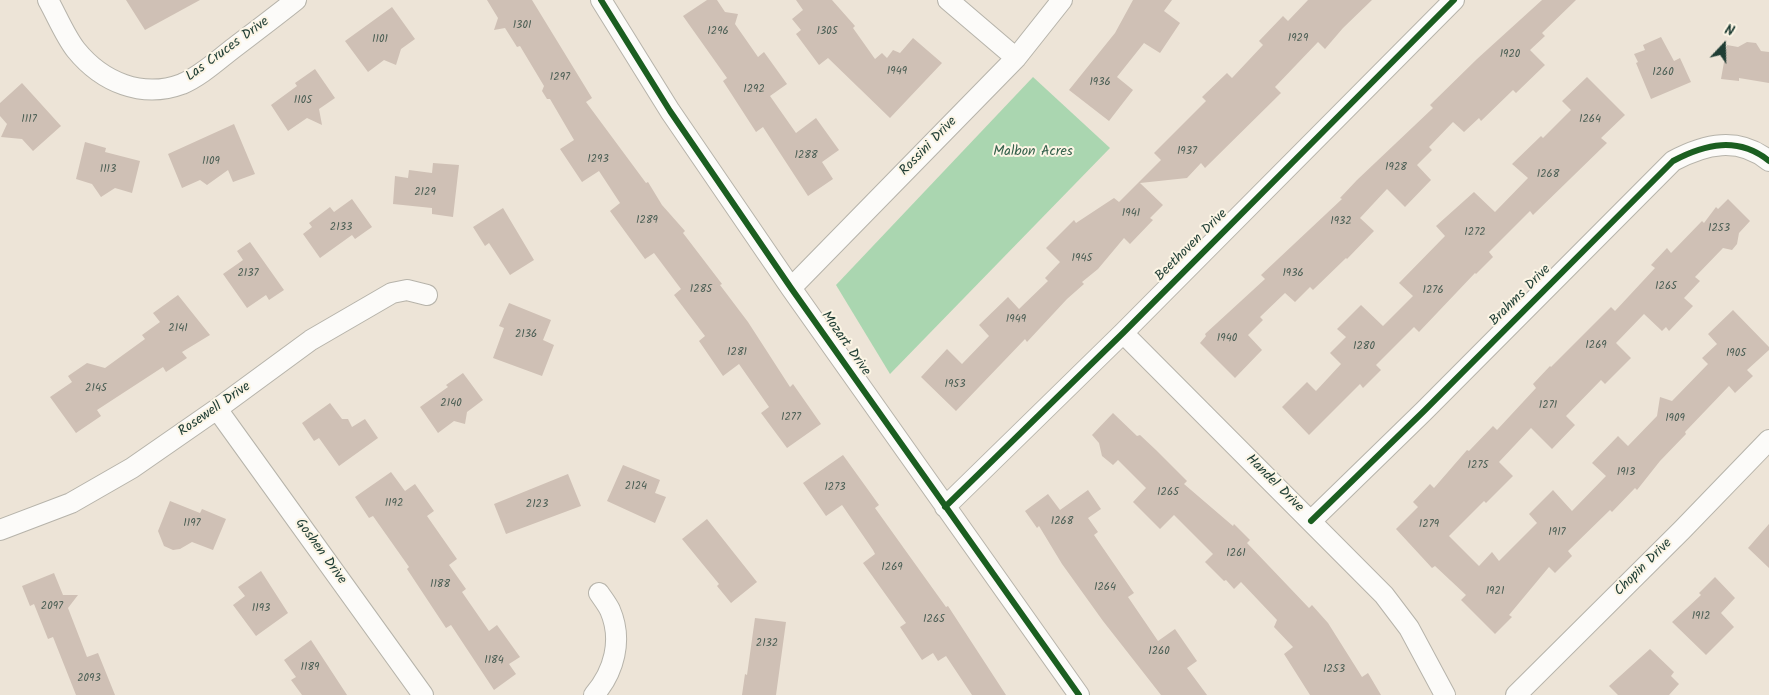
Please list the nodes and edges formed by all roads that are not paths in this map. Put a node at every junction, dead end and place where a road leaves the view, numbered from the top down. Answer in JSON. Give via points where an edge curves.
{"nodes":[{"id":1,"x":48,"y":0,"type":"edge"},
{"id":2,"x":296,"y":0,"type":"edge"},
{"id":3,"x":601,"y":0,"type":"edge"},
{"id":4,"x":948,"y":0,"type":"edge"},
{"id":5,"x":1062,"y":0,"type":"edge"},
{"id":6,"x":1454,"y":0,"type":"edge"},
{"id":7,"x":1016,"y":58,"type":"junction"},
{"id":8,"x":1769,"y":161,"type":"edge"},
{"id":9,"x":791,"y":288,"type":"junction"},
{"id":10,"x":426,"y":295,"type":"dead end"},
{"id":11,"x":1124,"y":332,"type":"junction"},
{"id":12,"x":217,"y":410,"type":"junction"},
{"id":13,"x":1769,"y":440,"type":"edge"},
{"id":14,"x":945,"y":507,"type":"junction"},
{"id":15,"x":1311,"y":521,"type":"junction"},
{"id":16,"x":0,"y":530,"type":"edge"},
{"id":17,"x":599,"y":593,"type":"dead end"},
{"id":18,"x":423,"y":695,"type":"edge"},
{"id":19,"x":594,"y":695,"type":"edge"},
{"id":20,"x":1079,"y":695,"type":"edge"},
{"id":21,"x":1445,"y":695,"type":"edge"},
{"id":22,"x":1516,"y":695,"type":"edge"}],
"edges":[{"from":1,"to":2,"type":"street","name":"Las Cruces Drive","via":[[75,48],[90,66],[108,79],[148,90],[166,89],[203,71]]},
{"from":3,"to":9,"type":"street","name":"Mozart Drive","via":[[670,111]]},
{"from":4,"to":7,"type":"street"},
{"from":5,"to":7,"type":"street","name":"Rossini Drive"},
{"from":6,"to":11,"type":"street","name":"Beethoven Drive"},
{"from":7,"to":9,"type":"street","name":"Rossini Drive"},
{"from":8,"to":15,"type":"street","name":"Brahms Drive","via":[[1758,151],[1736,145],[1692,150],[1672,161]]},
{"from":9,"to":14,"type":"street","name":"Mozart Drive"},
{"from":10,"to":12,"type":"street","name":"Rosewell Drive","via":[[407,290],[392,293],[312,340]]},
{"from":11,"to":14,"type":"street","name":"Beethoven Drive"},
{"from":11,"to":15,"type":"street","name":"Handel Drive"},
{"from":12,"to":16,"type":"street","name":"Rosewell Drive","via":[[132,468],[70,503]]},
{"from":12,"to":18,"type":"street","name":"Goshen Drive"},
{"from":13,"to":22,"type":"street","name":"Chopin Drive"},
{"from":14,"to":20,"type":"street","name":"Mozart Drive"},
{"from":15,"to":21,"type":"street","name":"Handel Drive","via":[[1384,595],[1409,628]]},
{"from":17,"to":19,"type":"street","via":[[610,610],[616,630],[616,646],[611,669]]}]}
